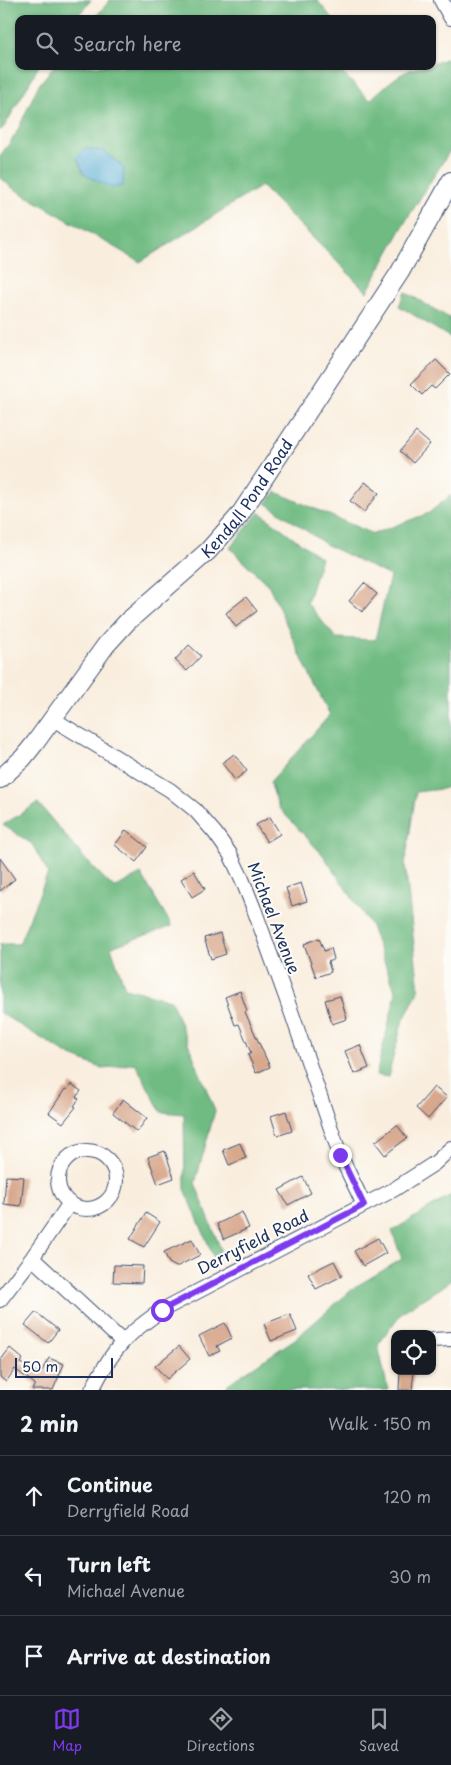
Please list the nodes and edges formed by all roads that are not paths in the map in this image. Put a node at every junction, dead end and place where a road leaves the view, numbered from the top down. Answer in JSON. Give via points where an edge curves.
{"nodes":[{"id":1,"x":441,"y":0,"type":"edge"},
{"id":2,"x":451,"y":18,"type":"edge"},
{"id":3,"x":451,"y":181,"type":"edge"},
{"id":4,"x":53,"y":719,"type":"junction"},
{"id":5,"x":0,"y":779,"type":"edge"},
{"id":6,"x":451,"y":1148,"type":"edge"},
{"id":7,"x":70,"y":1203,"type":"junction"},
{"id":8,"x":364,"y":1205,"type":"junction"},
{"id":9,"x":32,"y":1258,"type":"junction"},
{"id":10,"x":0,"y":1300,"type":"edge"},
{"id":11,"x":451,"y":1339,"type":"edge"},
{"id":12,"x":436,"y":1340,"type":"edge"},
{"id":13,"x":123,"y":1342,"type":"junction"},
{"id":14,"x":92,"y":1390,"type":"edge"}],
"edges":[{"from":1,"to":2,"type":"street"},
{"from":3,"to":4,"type":"street","name":"Kendall Pond Road","via":[[400,272],[238,516],[208,551],[106,645]]},
{"from":4,"to":5,"type":"street","name":"Kendall Pond Road","via":[[23,758]]},
{"from":4,"to":8,"type":"street","name":"Michael Avenue","via":[[170,790],[195,810],[230,854],[273,961],[340,1155]]},
{"from":6,"to":8,"type":"street","name":"Derryfield Road","via":[[418,1175]]},
{"from":7,"to":7,"type":"street","via":[[58,1185],[63,1163],[82,1152],[103,1156],[112,1165],[115,1176],[114,1188],[108,1199],[93,1208],[81,1208]]},
{"from":7,"to":9,"type":"street"},
{"from":8,"to":13,"type":"street","name":"Derryfield Road","via":[[176,1302]]},
{"from":9,"to":10,"type":"street"},
{"from":9,"to":13,"type":"street"},
{"from":11,"to":12,"type":"street"},
{"from":13,"to":14,"type":"street","name":"Derryfield Road"}]}
